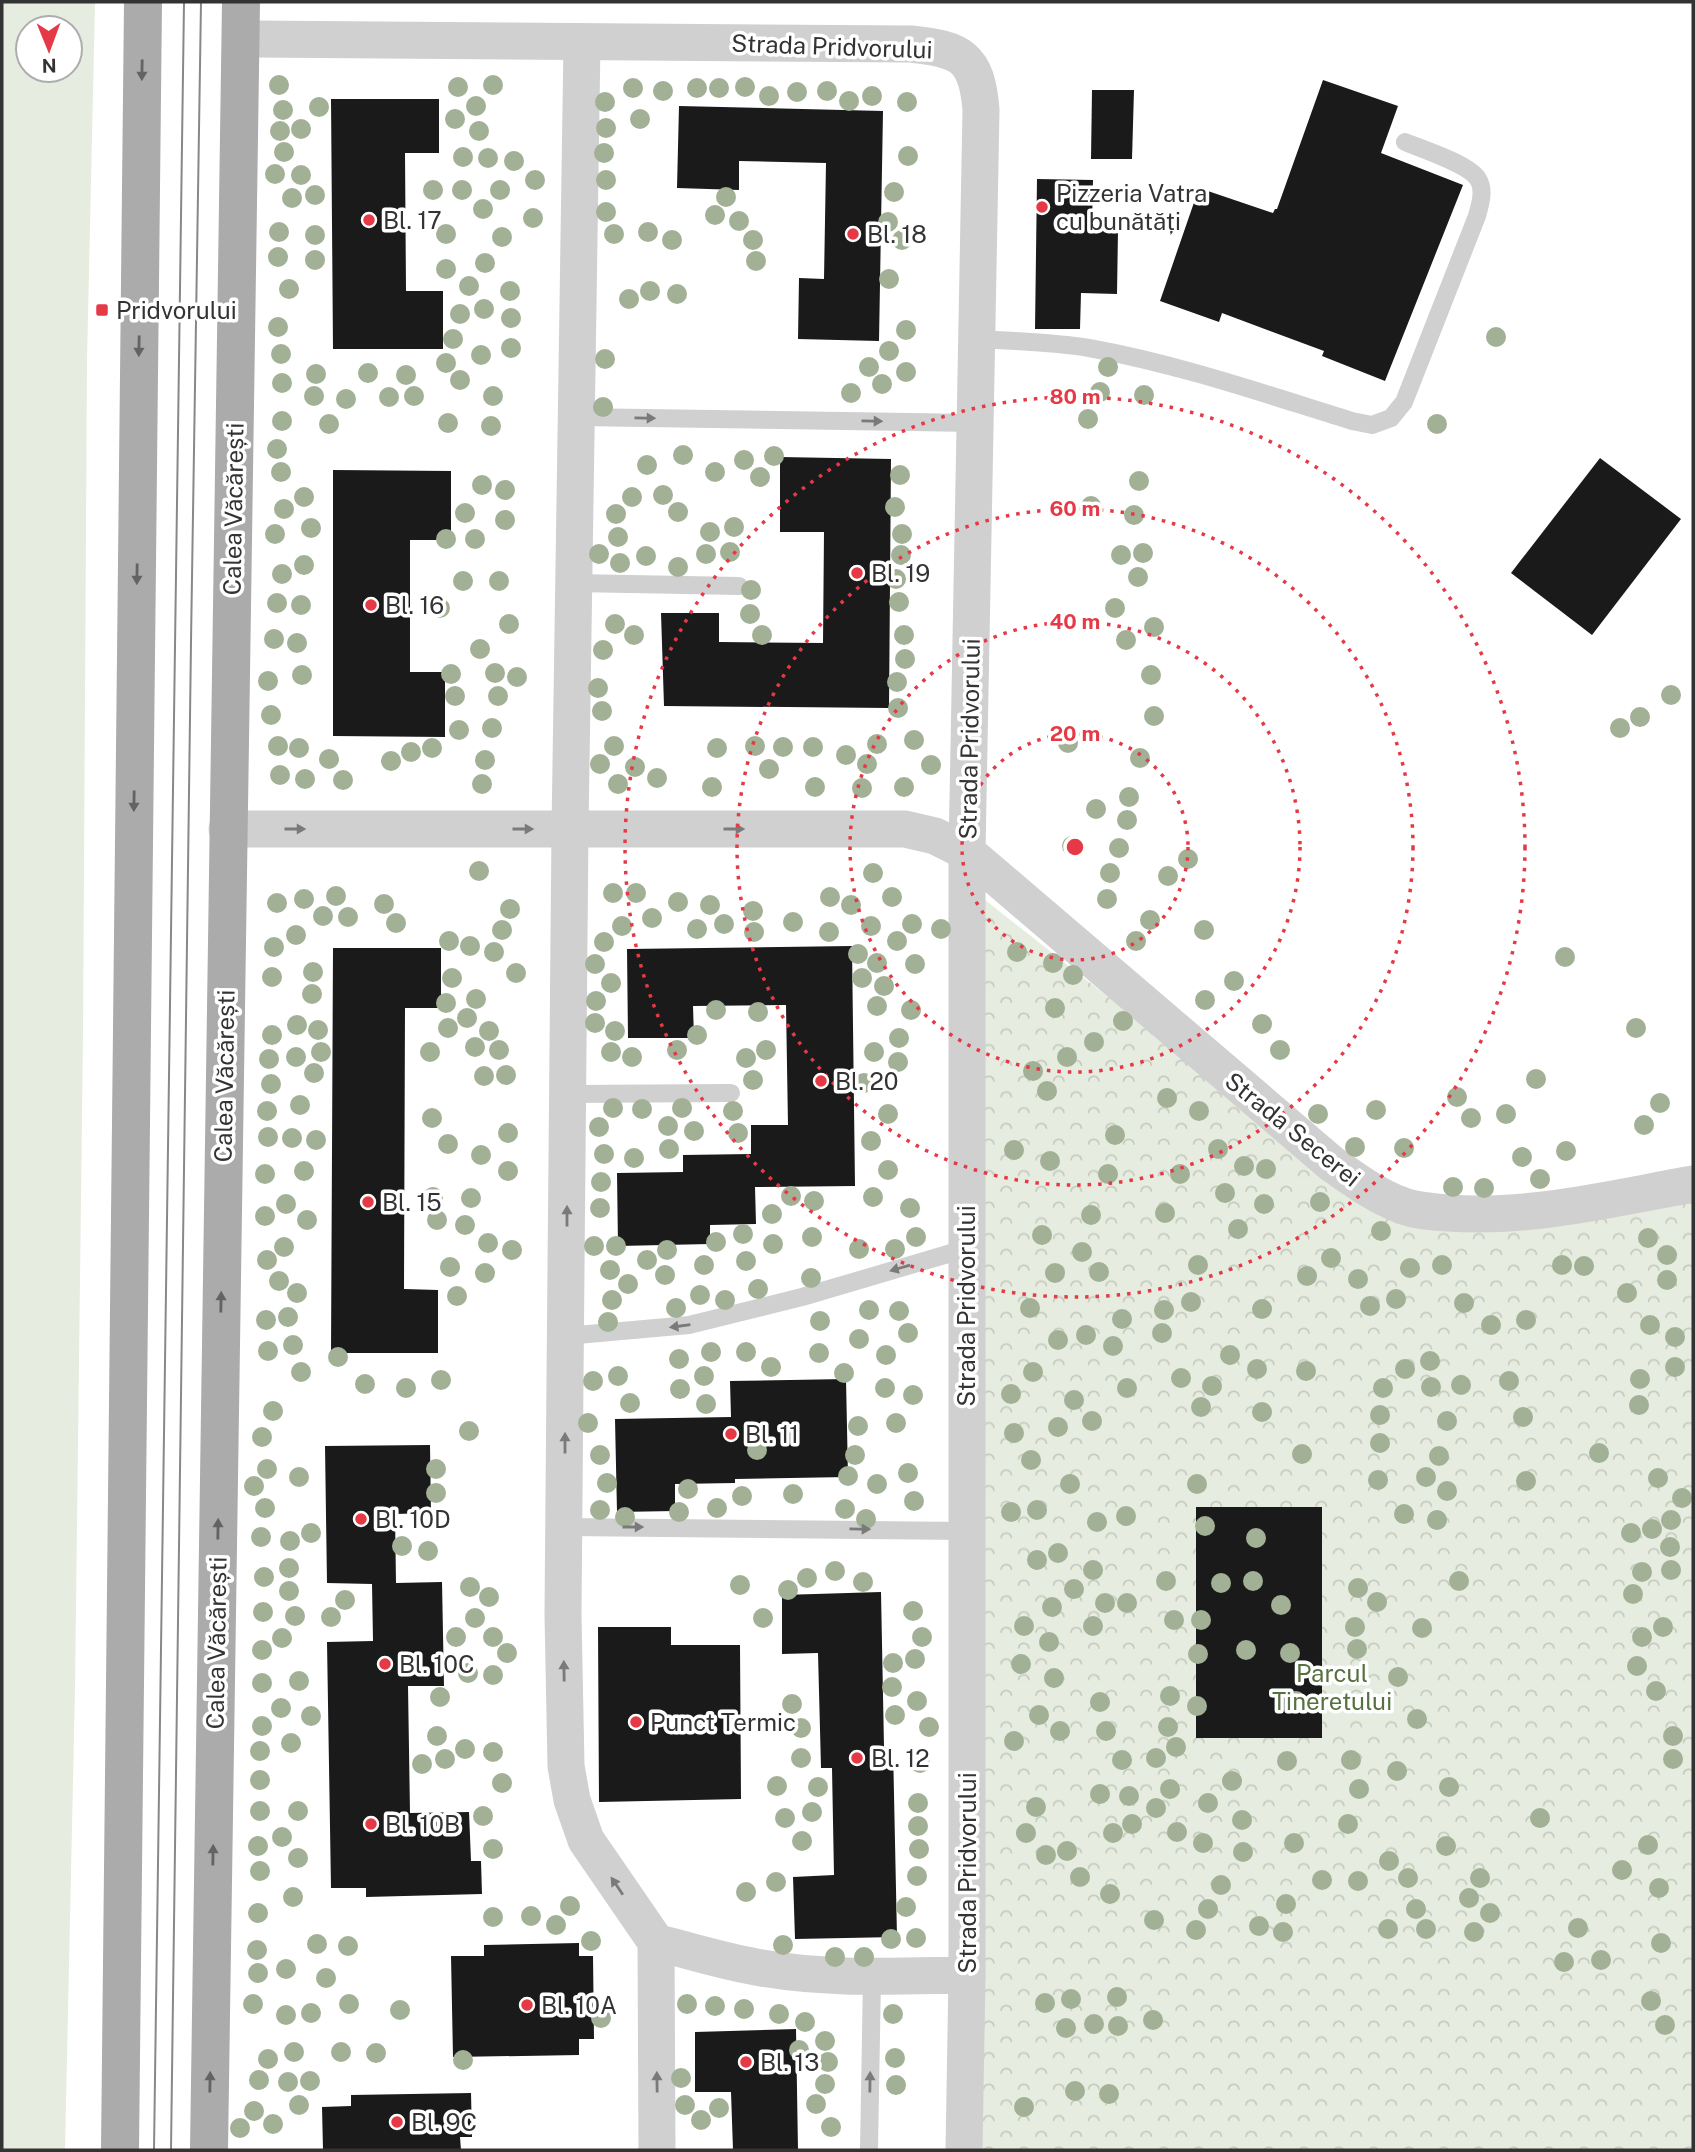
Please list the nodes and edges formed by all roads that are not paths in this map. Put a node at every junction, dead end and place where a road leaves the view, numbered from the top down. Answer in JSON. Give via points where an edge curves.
{"nodes":[{"id":1,"x":143,"y":2,"type":"edge"},
{"id":2,"x":241,"y":2,"type":"edge"},
{"id":3,"x":241,"y":39,"type":"junction"},
{"id":4,"x":582,"y":42,"type":"junction"},
{"id":5,"x":1405,"y":142,"type":"dead end"},
{"id":6,"x":976,"y":339,"type":"junction"},
{"id":7,"x":576,"y":417,"type":"junction"},
{"id":8,"x":975,"y":423,"type":"junction"},
{"id":9,"x":573,"y":583,"type":"junction"},
{"id":10,"x":739,"y":586,"type":"dead end"},
{"id":11,"x":227,"y":829,"type":"junction"},
{"id":12,"x":570,"y":829,"type":"junction"},
{"id":13,"x":967,"y":852,"type":"junction"},
{"id":14,"x":731,"y":1093,"type":"dead end"},
{"id":15,"x":568,"y":1094,"type":"junction"},
{"id":16,"x":1693,"y":1184,"type":"edge"},
{"id":17,"x":965,"y":1249,"type":"junction"},
{"id":18,"x":566,"y":1336,"type":"junction"},
{"id":19,"x":564,"y":1527,"type":"junction"},
{"id":20,"x":967,"y":1531,"type":"junction"},
{"id":21,"x":656,"y":1942,"type":"junction"},
{"id":22,"x":967,"y":1975,"type":"junction"},
{"id":23,"x":872,"y":1977,"type":"junction"},
{"id":24,"x":120,"y":2150,"type":"edge"},
{"id":25,"x":209,"y":2150,"type":"edge"},
{"id":26,"x":657,"y":2150,"type":"edge"},
{"id":27,"x":869,"y":2150,"type":"edge"},
{"id":28,"x":964,"y":2150,"type":"edge"}],
"edges":[{"from":1,"to":24,"type":"main road","one_way":true},
{"from":2,"to":3,"type":"main road","name":"Calea Văcărești"},
{"from":3,"to":4,"type":"street","name":"Strada Pridvorului"},
{"from":3,"to":11,"type":"main road","name":"Calea Văcărești"},
{"from":4,"to":6,"type":"street","name":"Strada Pridvorului","via":[[911,44],[950,51],[964,59],[974,71],[981,110]]},
{"from":4,"to":7,"type":"street"},
{"from":5,"to":6,"type":"lane","via":[[1468,170],[1479,179],[1482,196],[1405,402],[1391,418],[1372,425],[1352,421],[1181,369],[1089,348]]},
{"from":6,"to":8,"type":"street","name":"Strada Pridvorului"},
{"from":7,"to":8,"type":"lane","one_way":true},
{"from":7,"to":9,"type":"street"},
{"from":8,"to":13,"type":"street","name":"Strada Pridvorului"},
{"from":9,"to":10,"type":"lane"},
{"from":9,"to":12,"type":"street"},
{"from":11,"to":12,"type":"street","name":"Strada Secerei","one_way":true},
{"from":25,"to":11,"type":"main road","name":"Calea Văcărești","one_way":true},
{"from":12,"to":13,"type":"street","name":"Strada Secerei","one_way":true,"via":[[905,829],[935,836]]},
{"from":12,"to":15,"type":"street"},
{"from":13,"to":16,"type":"street","name":"Strada Secerei","via":[[1332,1164],[1401,1205],[1467,1214],[1528,1212]]},
{"from":13,"to":17,"type":"street","name":"Strada Pridvorului"},
{"from":14,"to":15,"type":"lane"},
{"from":18,"to":15,"type":"street","one_way":true},
{"from":17,"to":18,"type":"lane","one_way":true,"via":[[689,1325]]},
{"from":17,"to":20,"type":"street","name":"Strada Pridvorului"},
{"from":19,"to":18,"type":"street","one_way":true},
{"from":19,"to":20,"type":"lane","one_way":true},
{"from":21,"to":19,"type":"street","one_way":true,"via":[[586,1840],[572,1800],[566,1766]]},
{"from":20,"to":22,"type":"street","name":"Strada Pridvorului"},
{"from":21,"to":23,"type":"street","via":[[755,1967]]},
{"from":26,"to":21,"type":"street","one_way":true},
{"from":22,"to":23,"type":"street"},
{"from":22,"to":28,"type":"street","name":"Strada Pridvorului"},
{"from":27,"to":23,"type":"lane","one_way":true}]}
